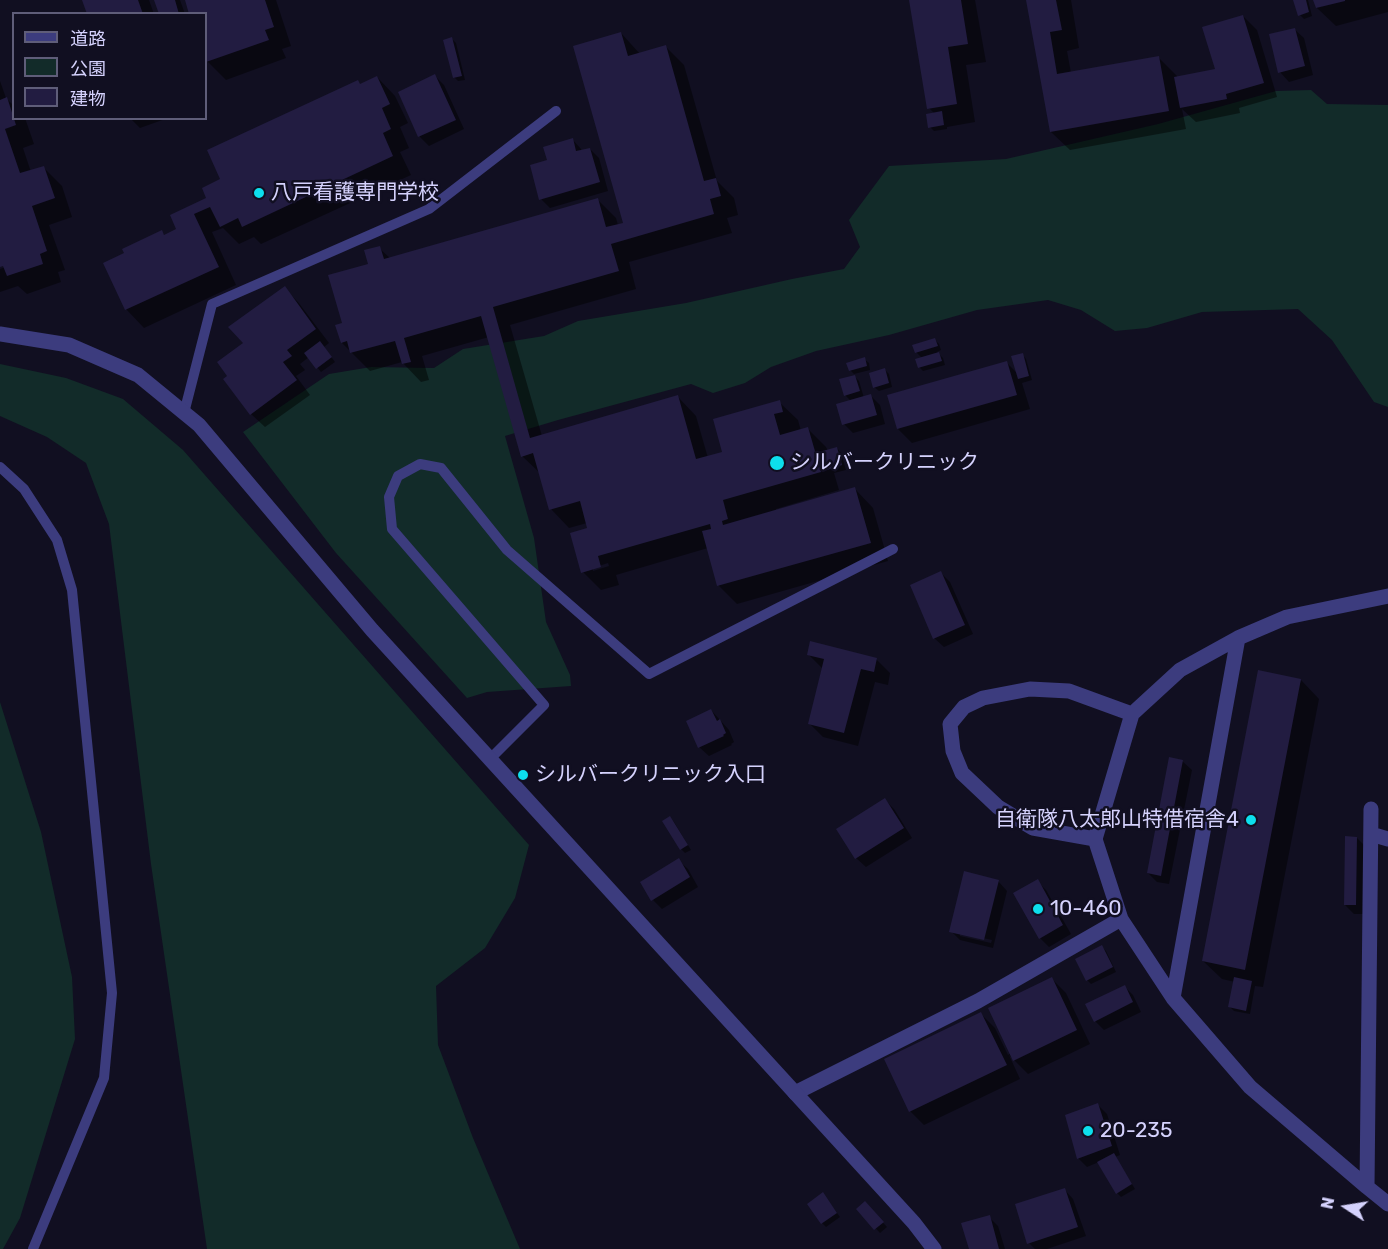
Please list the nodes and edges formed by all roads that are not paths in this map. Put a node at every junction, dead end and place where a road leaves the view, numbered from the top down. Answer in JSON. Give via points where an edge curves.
{"nodes":[{"id":1,"x":556,"y":111,"type":"dead end"},
{"id":2,"x":0,"y":334,"type":"edge"},
{"id":3,"x":184,"y":414,"type":"junction"},
{"id":4,"x":0,"y":467,"type":"edge"},
{"id":5,"x":893,"y":549,"type":"dead end"},
{"id":6,"x":1388,"y":596,"type":"edge"},
{"id":7,"x":1238,"y":638,"type":"junction"},
{"id":8,"x":1132,"y":714,"type":"junction"},
{"id":9,"x":490,"y":759,"type":"junction"},
{"id":10,"x":1371,"y":809,"type":"dead end"},
{"id":11,"x":1371,"y":834,"type":"junction"},
{"id":12,"x":1095,"y":839,"type":"junction"},
{"id":13,"x":1388,"y":839,"type":"edge"},
{"id":14,"x":1121,"y":920,"type":"junction"},
{"id":15,"x":1173,"y":998,"type":"junction"},
{"id":16,"x":795,"y":1093,"type":"junction"},
{"id":17,"x":1367,"y":1187,"type":"junction"},
{"id":18,"x":1388,"y":1204,"type":"edge"},
{"id":19,"x":33,"y":1249,"type":"edge"},
{"id":20,"x":934,"y":1249,"type":"edge"}],
"edges":[{"from":1,"to":3,"type":"lane","via":[[429,209],[212,304]]},
{"from":2,"to":3,"type":"street","via":[[69,345],[138,375]]},
{"from":3,"to":9,"type":"street","via":[[199,425],[372,630]]},
{"from":4,"to":19,"type":"lane","via":[[24,489],[57,540],[72,590],[112,993],[104,1078]]},
{"from":5,"to":9,"type":"lane","via":[[649,674],[507,550],[441,468],[420,464],[398,476],[389,497],[392,529],[544,705]]},
{"from":6,"to":7,"type":"street","via":[[1287,617]]},
{"from":7,"to":8,"type":"street","via":[[1180,670]]},
{"from":7,"to":15,"type":"street"},
{"from":8,"to":12,"type":"street"},
{"from":8,"to":12,"type":"street","via":[[1069,691],[1030,689],[983,698],[964,707],[950,724],[953,751],[962,773],[998,807],[1033,828]]},
{"from":9,"to":16,"type":"street"},
{"from":10,"to":11,"type":"street"},
{"from":11,"to":13,"type":"street"},
{"from":11,"to":17,"type":"street"},
{"from":12,"to":14,"type":"street"},
{"from":14,"to":15,"type":"street"},
{"from":14,"to":16,"type":"street","via":[[978,1001]]},
{"from":15,"to":17,"type":"street","via":[[1250,1087]]},
{"from":16,"to":20,"type":"street"},
{"from":17,"to":18,"type":"street"}]}
